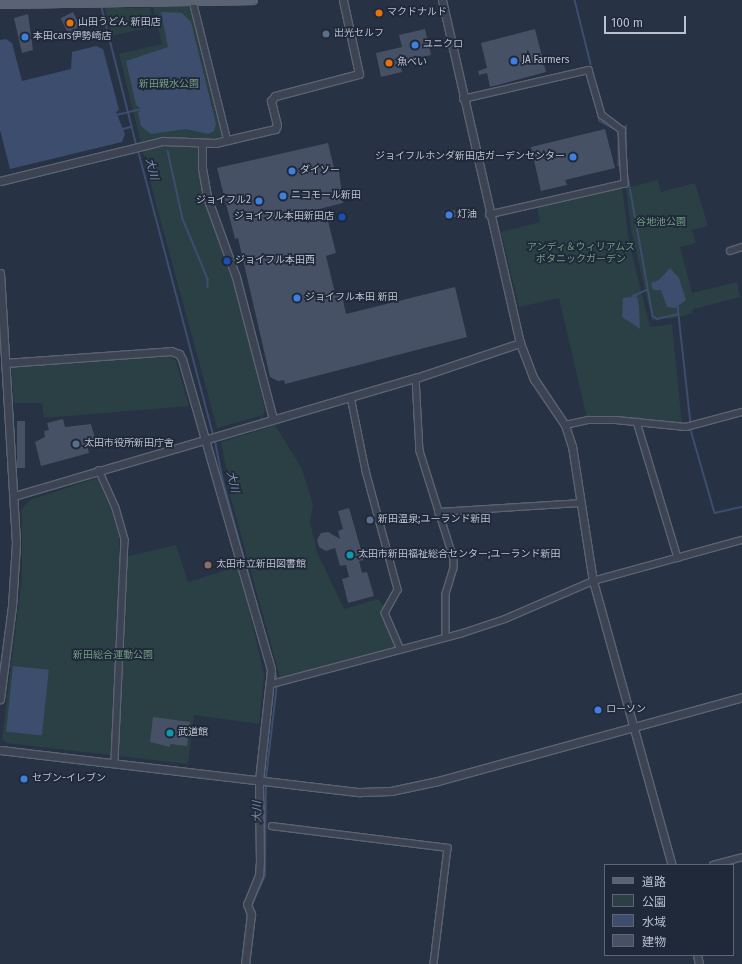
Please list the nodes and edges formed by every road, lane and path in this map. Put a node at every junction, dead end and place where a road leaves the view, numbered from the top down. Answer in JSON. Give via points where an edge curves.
{"nodes":[{"id":1,"x":252,"y":0,"type":"edge"},
{"id":2,"x":343,"y":0,"type":"edge"},
{"id":3,"x":442,"y":0,"type":"edge"},
{"id":4,"x":194,"y":1,"type":"edge"},
{"id":5,"x":0,"y":4,"type":"edge"},
{"id":6,"x":463,"y":99,"type":"junction"},
{"id":7,"x":228,"y":141,"type":"junction"},
{"id":8,"x":202,"y":143,"type":"junction"},
{"id":9,"x":0,"y":181,"type":"edge"},
{"id":10,"x":490,"y":215,"type":"junction"},
{"id":11,"x":742,"y":247,"type":"edge"},
{"id":12,"x":730,"y":251,"type":"dead end"},
{"id":13,"x":0,"y":274,"type":"edge"},
{"id":14,"x":520,"y":343,"type":"junction"},
{"id":15,"x":5,"y":363,"type":"junction"},
{"id":16,"x":416,"y":378,"type":"junction"},
{"id":17,"x":3,"y":389,"type":"edge"},
{"id":18,"x":351,"y":397,"type":"junction"},
{"id":19,"x":742,"y":412,"type":"edge"},
{"id":20,"x":273,"y":420,"type":"junction"},
{"id":21,"x":637,"y":422,"type":"junction"},
{"id":22,"x":565,"y":425,"type":"junction"},
{"id":23,"x":207,"y":438,"type":"junction"},
{"id":24,"x":99,"y":470,"type":"junction"},
{"id":25,"x":14,"y":496,"type":"junction"},
{"id":26,"x":580,"y":503,"type":"junction"},
{"id":27,"x":438,"y":512,"type":"junction"},
{"id":28,"x":742,"y":540,"type":"edge"},
{"id":29,"x":678,"y":558,"type":"junction"},
{"id":30,"x":593,"y":581,"type":"junction"},
{"id":31,"x":446,"y":638,"type":"junction"},
{"id":32,"x":401,"y":650,"type":"junction"},
{"id":33,"x":272,"y":684,"type":"junction"},
{"id":34,"x":742,"y":697,"type":"edge"},
{"id":35,"x":0,"y":699,"type":"edge"},
{"id":36,"x":633,"y":727,"type":"junction"},
{"id":37,"x":0,"y":750,"type":"edge"},
{"id":38,"x":115,"y":763,"type":"junction"},
{"id":39,"x":264,"y":782,"type":"junction"},
{"id":40,"x":272,"y":826,"type":"dead end"},
{"id":41,"x":742,"y":857,"type":"edge"},
{"id":42,"x":672,"y":864,"type":"edge"},
{"id":43,"x":717,"y":864,"type":"edge"},
{"id":44,"x":245,"y":964,"type":"edge"},
{"id":45,"x":434,"y":964,"type":"edge"}],
"edges":[{"from":1,"to":4,"type":"main road"},
{"from":2,"to":7,"type":"street","via":[[359,74],[276,96],[271,101],[276,127]]},
{"from":3,"to":6,"type":"street"},
{"from":4,"to":5,"type":"main road"},
{"from":4,"to":7,"type":"street"},
{"from":6,"to":10,"type":"street"},
{"from":6,"to":10,"type":"street","via":[[588,70],[602,115],[622,130],[625,184]]},
{"from":7,"to":8,"type":"street"},
{"from":8,"to":9,"type":"street","via":[[172,139]]},
{"from":8,"to":20,"type":"street","via":[[202,168],[208,197],[236,277]]},
{"from":10,"to":14,"type":"street"},
{"from":11,"to":12,"type":"street"},
{"from":13,"to":15,"type":"street"},
{"from":14,"to":16,"type":"street"},
{"from":14,"to":22,"type":"street","via":[[534,379]]},
{"from":15,"to":17,"type":"street"},
{"from":15,"to":23,"type":"street","via":[[175,352],[182,359]]},
{"from":16,"to":18,"type":"street"},
{"from":16,"to":27,"type":"street","via":[[420,451]]},
{"from":17,"to":25,"type":"street"},
{"from":18,"to":20,"type":"street"},
{"from":18,"to":32,"type":"street","via":[[366,471],[398,590],[385,614]]},
{"from":19,"to":21,"type":"street","via":[[686,427]]},
{"from":20,"to":23,"type":"street"},
{"from":21,"to":22,"type":"street","via":[[588,420]]},
{"from":21,"to":29,"type":"street"},
{"from":22,"to":26,"type":"street"},
{"from":23,"to":24,"type":"street"},
{"from":23,"to":33,"type":"street","via":[[266,653]]},
{"from":24,"to":25,"type":"street"},
{"from":24,"to":38,"type":"street","via":[[116,508],[125,540]]},
{"from":25,"to":35,"type":"street","via":[[15,576]]},
{"from":26,"to":27,"type":"street"},
{"from":26,"to":30,"type":"street"},
{"from":27,"to":31,"type":"street","via":[[454,568],[446,594]]},
{"from":28,"to":29,"type":"street"},
{"from":29,"to":30,"type":"street"},
{"from":30,"to":31,"type":"street","via":[[505,619]]},
{"from":30,"to":36,"type":"street"},
{"from":31,"to":32,"type":"street"},
{"from":32,"to":33,"type":"street"},
{"from":33,"to":39,"type":"street"},
{"from":34,"to":36,"type":"street"},
{"from":36,"to":39,"type":"street","via":[[414,787],[360,792]]},
{"from":36,"to":42,"type":"street"},
{"from":37,"to":38,"type":"street"},
{"from":38,"to":39,"type":"street"},
{"from":39,"to":44,"type":"street","via":[[259,875],[247,904],[251,914]]},
{"from":40,"to":45,"type":"street","via":[[448,848]]},
{"from":41,"to":43,"type":"street"}]}
